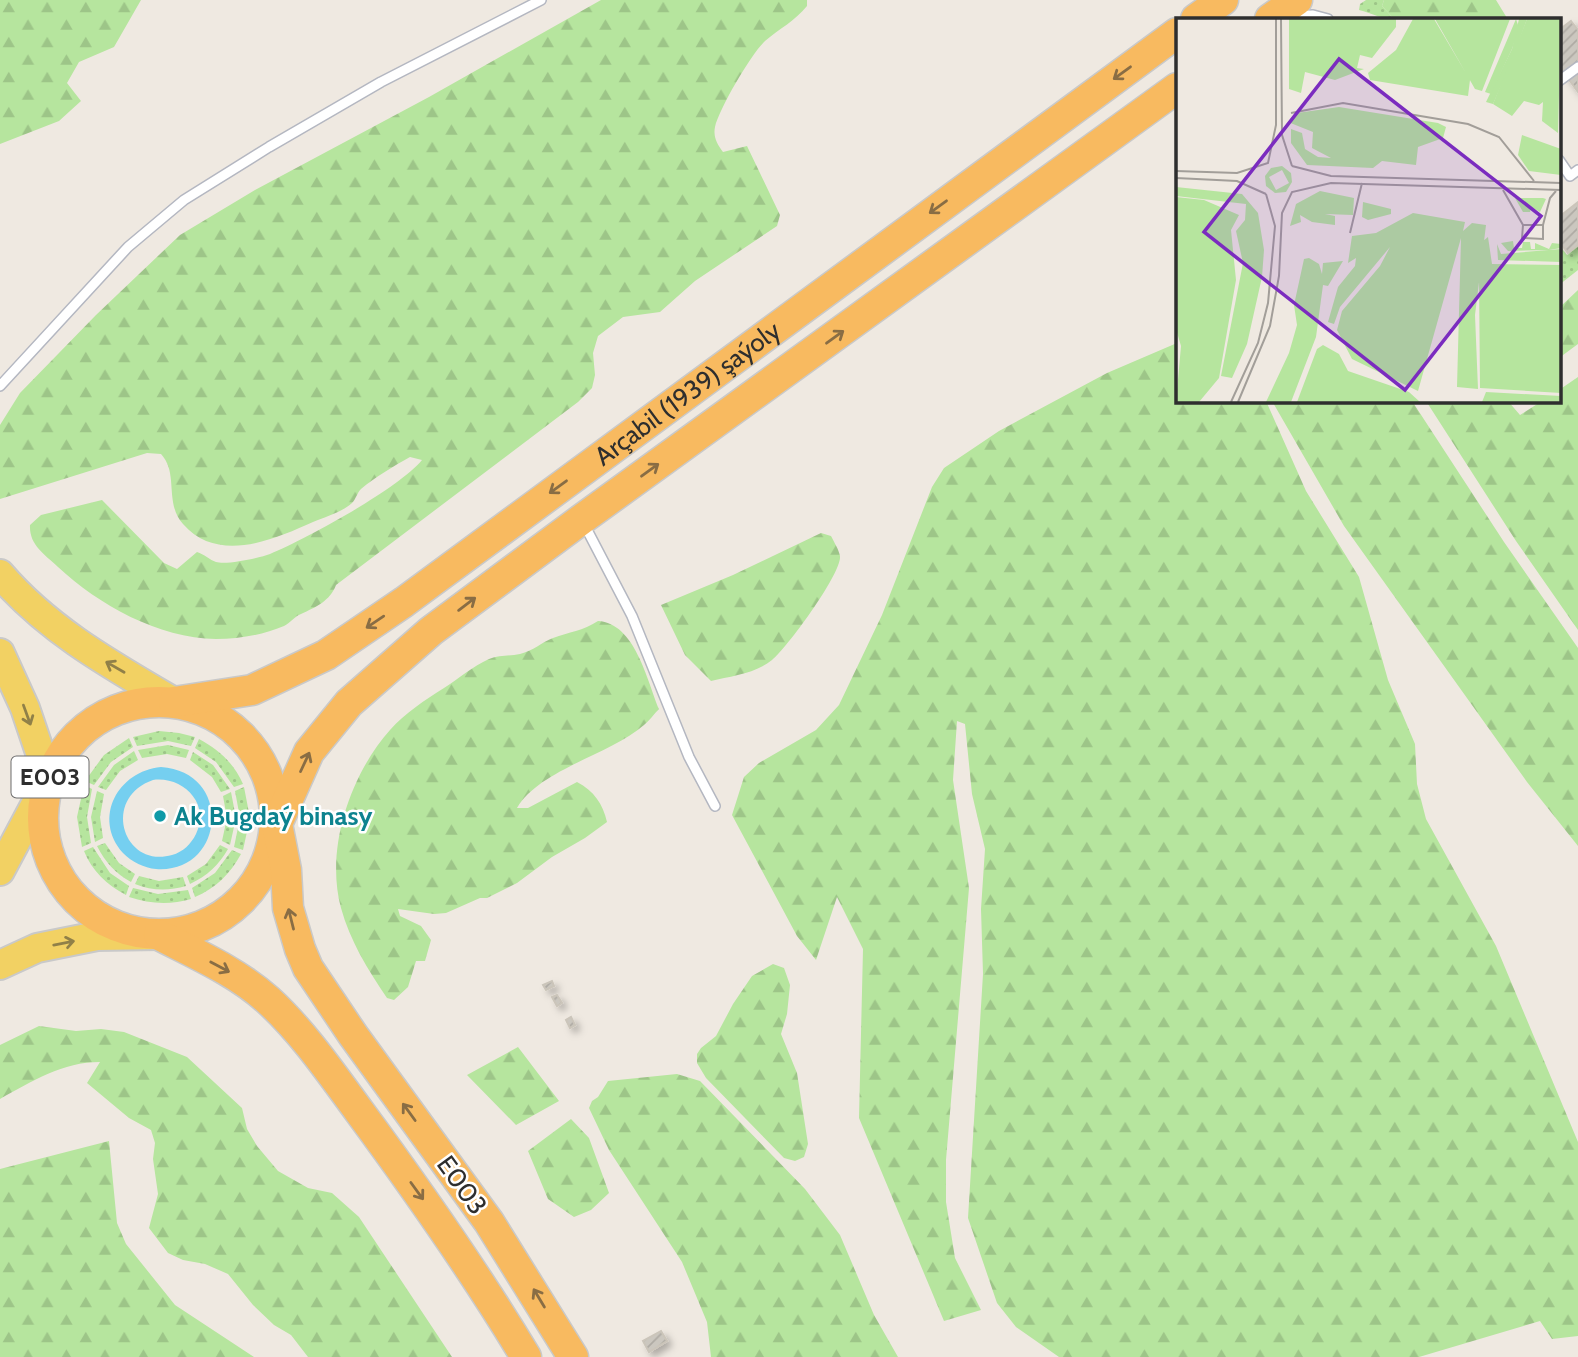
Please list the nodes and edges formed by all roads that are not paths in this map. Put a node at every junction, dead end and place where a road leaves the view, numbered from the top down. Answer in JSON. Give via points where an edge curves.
{"nodes":[{"id":1,"x":541,"y":0,"type":"edge"},
{"id":2,"x":1223,"y":0,"type":"edge"},
{"id":3,"x":1280,"y":12,"type":"edge"},
{"id":4,"x":1197,"y":18,"type":"edge"},
{"id":5,"x":1324,"y":18,"type":"edge"},
{"id":6,"x":1176,"y":34,"type":"edge"},
{"id":7,"x":1578,"y":67,"type":"edge"},
{"id":8,"x":1560,"y":80,"type":"edge"},
{"id":9,"x":1176,"y":89,"type":"edge"},
{"id":10,"x":1560,"y":161,"type":"edge"},
{"id":11,"x":1578,"y":170,"type":"edge"},
{"id":12,"x":0,"y":386,"type":"edge"},
{"id":13,"x":582,"y":519,"type":"junction"},
{"id":14,"x":0,"y":574,"type":"edge"},
{"id":15,"x":0,"y":653,"type":"edge"},
{"id":16,"x":174,"y":702,"type":"junction"},
{"id":17,"x":49,"y":779,"type":"junction"},
{"id":18,"x":715,"y":806,"type":"dead end"},
{"id":19,"x":277,"y":824,"type":"junction"},
{"id":20,"x":0,"y":871,"type":"edge"},
{"id":21,"x":159,"y":935,"type":"junction"},
{"id":22,"x":0,"y":965,"type":"edge"},
{"id":23,"x":526,"y":1357,"type":"edge"},
{"id":24,"x":573,"y":1357,"type":"edge"}],
"edges":[{"from":1,"to":12,"type":"lane","via":[[382,82],[184,200],[128,247]]},
{"from":2,"to":4,"type":"highway"},
{"from":3,"to":5,"type":"lane"},
{"from":6,"to":16,"type":"highway","name":"Arçabil (1939) şaýoly","one_way":true,"via":[[404,603],[326,655],[252,690]]},
{"from":7,"to":8,"type":"lane"},
{"from":13,"to":9,"type":"highway","name":"Arçabil (1939) şaýoly","one_way":true},
{"from":10,"to":11,"type":"lane","via":[[1570,176]]},
{"from":13,"to":18,"type":"lane","via":[[632,616],[689,757]]},
{"from":19,"to":13,"type":"highway","name":"Arçabil (1939) şaýoly","one_way":true,"via":[[309,752],[349,703],[431,631]]},
{"from":16,"to":14,"type":"main road","one_way":true,"via":[[55,627]]},
{"from":15,"to":17,"type":"main road","one_way":true},
{"from":16,"to":17,"type":"highway","number":"E003","via":[[143,702],[112,711],[85,728],[64,751]]},
{"from":16,"to":19,"type":"highway","number":"E003","via":[[208,711],[237,730],[260,757],[273,789]]},
{"from":17,"to":20,"type":"main road"},
{"from":17,"to":21,"type":"highway","number":"E003","via":[[42,816],[47,852],[63,886],[89,912],[122,930]]},
{"from":19,"to":21,"type":"highway","number":"E003","via":[[269,859],[252,890],[235,906],[194,930]]},
{"from":24,"to":19,"type":"highway","name":"E003","one_way":true,"via":[[489,1222],[308,968],[288,908]]},
{"from":22,"to":21,"type":"main road","one_way":true,"via":[[37,948],[97,936]]},
{"from":21,"to":23,"type":"highway","name":"E003","one_way":true,"via":[[233,974],[285,1017],[454,1243]]}]}
